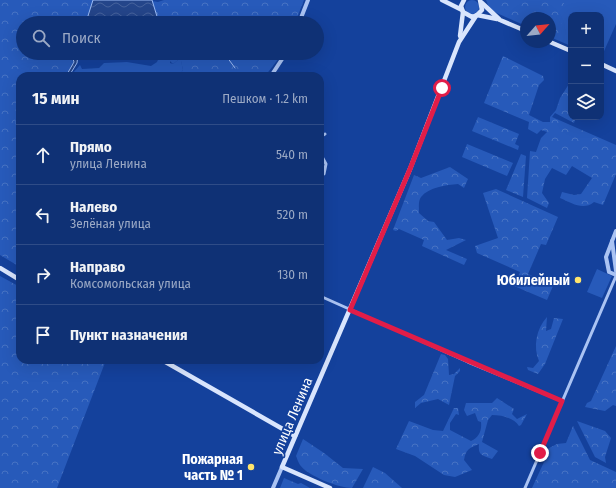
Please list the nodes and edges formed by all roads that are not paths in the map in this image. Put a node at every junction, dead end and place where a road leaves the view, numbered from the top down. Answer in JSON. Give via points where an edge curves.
{"nodes":[{"id":1,"x":308,"y":0,"type":"edge"},
{"id":2,"x":442,"y":0,"type":"edge"},
{"id":3,"x":464,"y":0,"type":"edge"},
{"id":4,"x":481,"y":1,"type":"edge"},
{"id":5,"x":463,"y":11,"type":"junction"},
{"id":6,"x":302,"y":16,"type":"edge"},
{"id":7,"x":476,"y":16,"type":"junction"},
{"id":8,"x":500,"y":20,"type":"junction"},
{"id":9,"x":520,"y":28,"type":"edge"},
{"id":10,"x":459,"y":42,"type":"junction"},
{"id":11,"x":556,"y":45,"type":"edge"},
{"id":12,"x":568,"y":50,"type":"edge"},
{"id":13,"x":281,"y":60,"type":"edge"},
{"id":14,"x":604,"y":65,"type":"edge"},
{"id":15,"x":616,"y":71,"type":"edge"},
{"id":16,"x":274,"y":72,"type":"edge"},
{"id":17,"x":324,"y":160,"type":"edge"},
{"id":18,"x":324,"y":174,"type":"edge"},
{"id":19,"x":616,"y":231,"type":"edge"},
{"id":20,"x":612,"y":240,"type":"junction"},
{"id":21,"x":607,"y":255,"type":"junction"},
{"id":22,"x":614,"y":255,"type":"junction"},
{"id":23,"x":0,"y":268,"type":"edge"},
{"id":24,"x":616,"y":271,"type":"edge"},
{"id":25,"x":616,"y":275,"type":"edge"},
{"id":26,"x":16,"y":278,"type":"edge"},
{"id":27,"x":324,"y":298,"type":"edge"},
{"id":28,"x":350,"y":310,"type":"junction"},
{"id":29,"x":169,"y":364,"type":"edge"},
{"id":30,"x":562,"y":401,"type":"junction"},
{"id":31,"x":296,"y":436,"type":"junction"},
{"id":32,"x":282,"y":467,"type":"junction"},
{"id":33,"x":273,"y":488,"type":"edge"},
{"id":34,"x":330,"y":488,"type":"edge"},
{"id":35,"x":524,"y":488,"type":"edge"}],
"edges":[{"from":1,"to":6,"type":"street"},
{"from":2,"to":5,"type":"main road"},
{"from":3,"to":5,"type":"main road","name":"улица Ленина"},
{"from":4,"to":7,"type":"main road","name":"улица Ленина","via":[[482,10]]},
{"from":4,"to":8,"type":"main road"},
{"from":5,"to":7,"type":"main road","via":[[469,16]]},
{"from":5,"to":10,"type":"main road","name":"улица Ленина"},
{"from":7,"to":8,"type":"main road"},
{"from":7,"to":10,"type":"main road","name":"улица Ленина"},
{"from":8,"to":9,"type":"main road"},
{"from":10,"to":28,"type":"main road","name":"улица Ленина","via":[[412,163]]},
{"from":11,"to":12,"type":"main road"},
{"from":13,"to":16,"type":"street"},
{"from":14,"to":15,"type":"main road"},
{"from":17,"to":18,"type":"street"},
{"from":19,"to":20,"type":"street"},
{"from":20,"to":21,"type":"street"},
{"from":20,"to":22,"type":"street"},
{"from":21,"to":22,"type":"street"},
{"from":21,"to":25,"type":"street","via":[[609,272]]},
{"from":22,"to":24,"type":"street"},
{"from":23,"to":26,"type":"main road"},
{"from":25,"to":30,"type":"street"},
{"from":27,"to":28,"type":"street"},
{"from":28,"to":30,"type":"street"},
{"from":28,"to":31,"type":"main road","name":"улица Ленина"},
{"from":29,"to":31,"type":"main road"},
{"from":30,"to":35,"type":"street"},
{"from":31,"to":32,"type":"main road","name":"улица Ленина"},
{"from":32,"to":33,"type":"street"},
{"from":32,"to":34,"type":"main road"}]}
